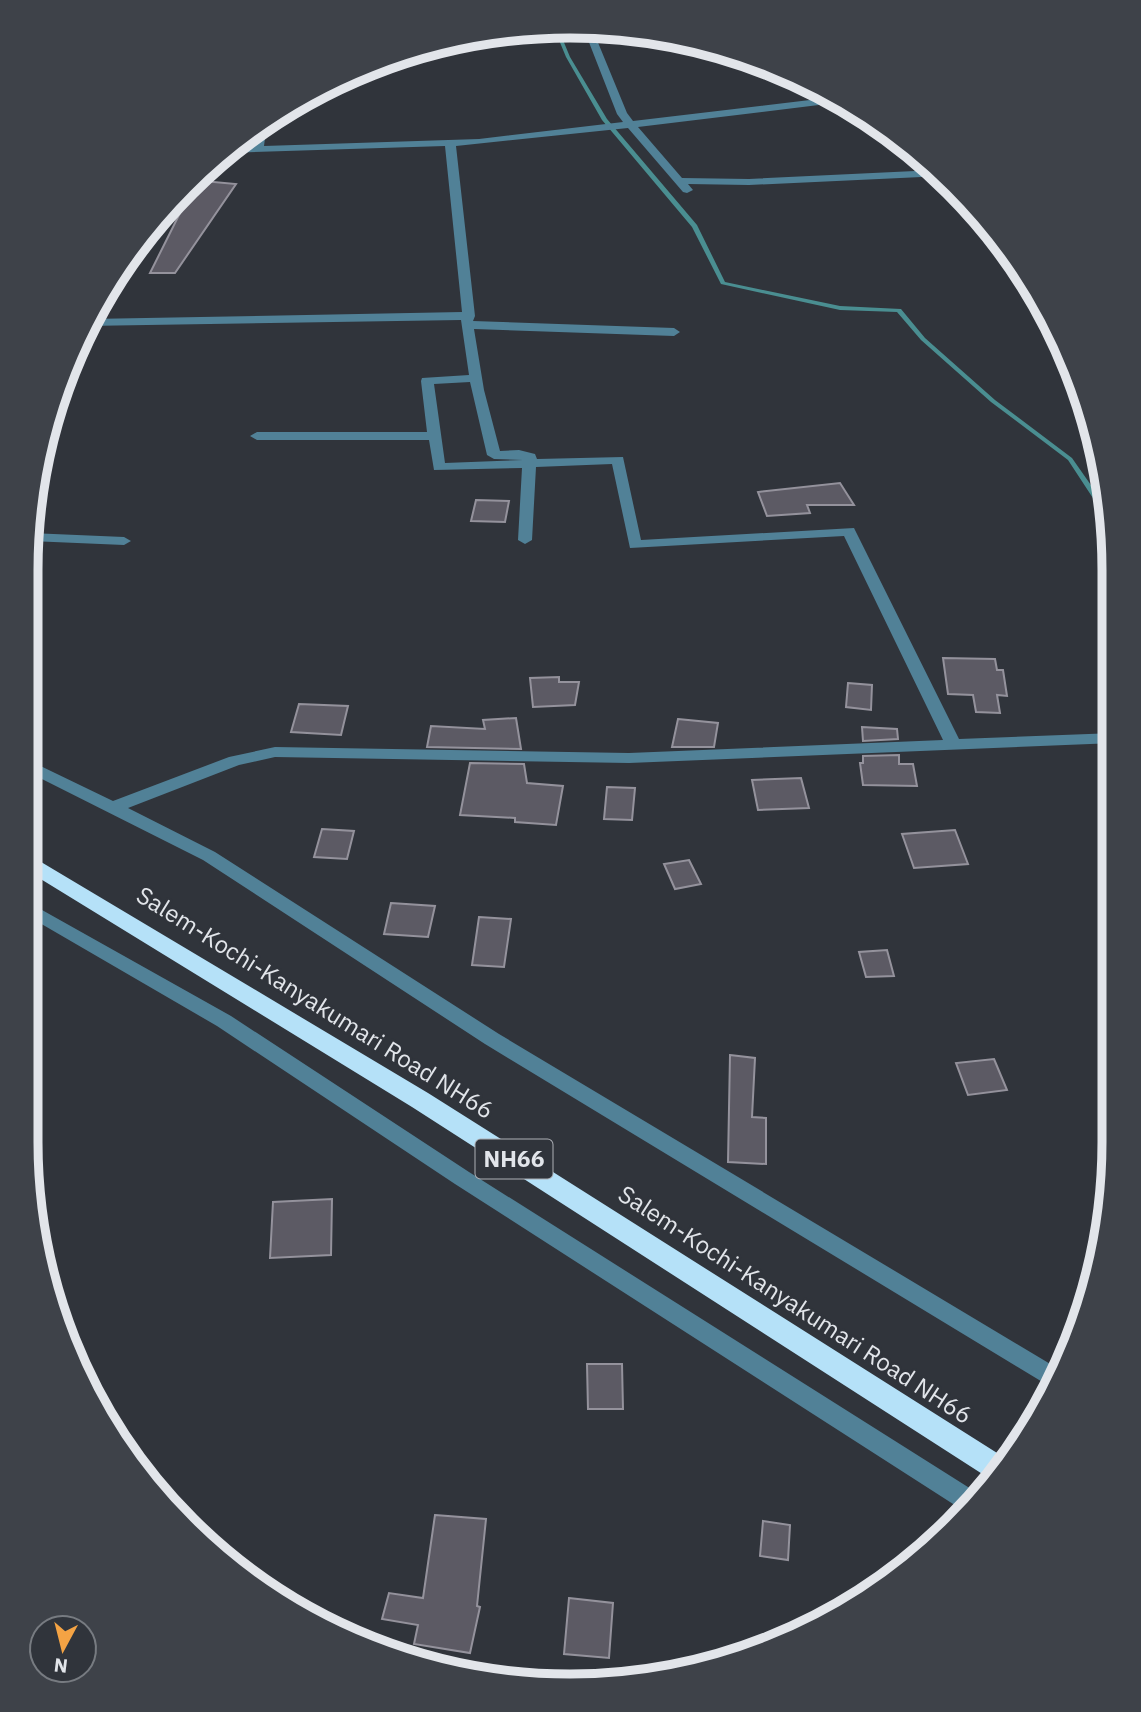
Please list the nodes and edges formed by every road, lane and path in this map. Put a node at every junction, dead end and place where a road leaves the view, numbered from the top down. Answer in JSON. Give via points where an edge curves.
{"nodes":[{"id":1,"x":593,"y":39,"type":"edge"},
{"id":2,"x":822,"y":102,"type":"edge"},
{"id":3,"x":629,"y":124,"type":"junction"},
{"id":4,"x":260,"y":139,"type":"edge"},
{"id":5,"x":450,"y":143,"type":"junction"},
{"id":6,"x":256,"y":149,"type":"junction"},
{"id":7,"x":245,"y":150,"type":"edge"},
{"id":8,"x":924,"y":174,"type":"edge"},
{"id":9,"x":468,"y":320,"type":"junction"},
{"id":10,"x":100,"y":323,"type":"edge"},
{"id":11,"x":674,"y":332,"type":"dead end"},
{"id":12,"x":476,"y":378,"type":"junction"},
{"id":13,"x":257,"y":436,"type":"dead end"},
{"id":14,"x":435,"y":436,"type":"junction"},
{"id":15,"x":529,"y":464,"type":"junction"},
{"id":16,"x":40,"y":537,"type":"edge"},
{"id":17,"x":525,"y":540,"type":"dead end"},
{"id":18,"x":124,"y":541,"type":"dead end"},
{"id":19,"x":1102,"y":738,"type":"edge"},
{"id":20,"x":953,"y":743,"type":"junction"},
{"id":21,"x":38,"y":770,"type":"edge"},
{"id":22,"x":114,"y":807,"type":"junction"},
{"id":23,"x":38,"y":867,"type":"edge"},
{"id":24,"x":38,"y":914,"type":"edge"},
{"id":25,"x":1049,"y":1375,"type":"edge"},
{"id":26,"x":993,"y":1465,"type":"edge"},
{"id":27,"x":964,"y":1498,"type":"edge"}],
"edges":[{"from":1,"to":3,"type":"street"},
{"from":2,"to":3,"type":"street"},
{"from":3,"to":5,"type":"street"},
{"from":3,"to":8,"type":"street","via":[[684,186]]},
{"from":4,"to":6,"type":"street"},
{"from":5,"to":6,"type":"street"},
{"from":5,"to":9,"type":"street"},
{"from":6,"to":7,"type":"street"},
{"from":9,"to":10,"type":"street"},
{"from":9,"to":11,"type":"street"},
{"from":9,"to":12,"type":"street"},
{"from":12,"to":14,"type":"street","via":[[427,381]]},
{"from":12,"to":15,"type":"street","via":[[494,456],[525,454],[530,457]]},
{"from":13,"to":14,"type":"street"},
{"from":14,"to":15,"type":"street","via":[[439,467]]},
{"from":15,"to":17,"type":"street"},
{"from":15,"to":20,"type":"street","via":[[618,460],[635,545],[849,530]]},
{"from":16,"to":18,"type":"street"},
{"from":19,"to":20,"type":"street"},
{"from":20,"to":22,"type":"street","via":[[629,758],[275,752],[235,761]]},
{"from":21,"to":22,"type":"street"},
{"from":22,"to":25,"type":"street","via":[[209,856],[492,1039]]},
{"from":23,"to":26,"type":"highway","name":"Salem-Kochi-Kanyakumari Road NH66","number":"NH66","via":[[420,1100]]},
{"from":24,"to":27,"type":"street","via":[[224,1021]]}]}
